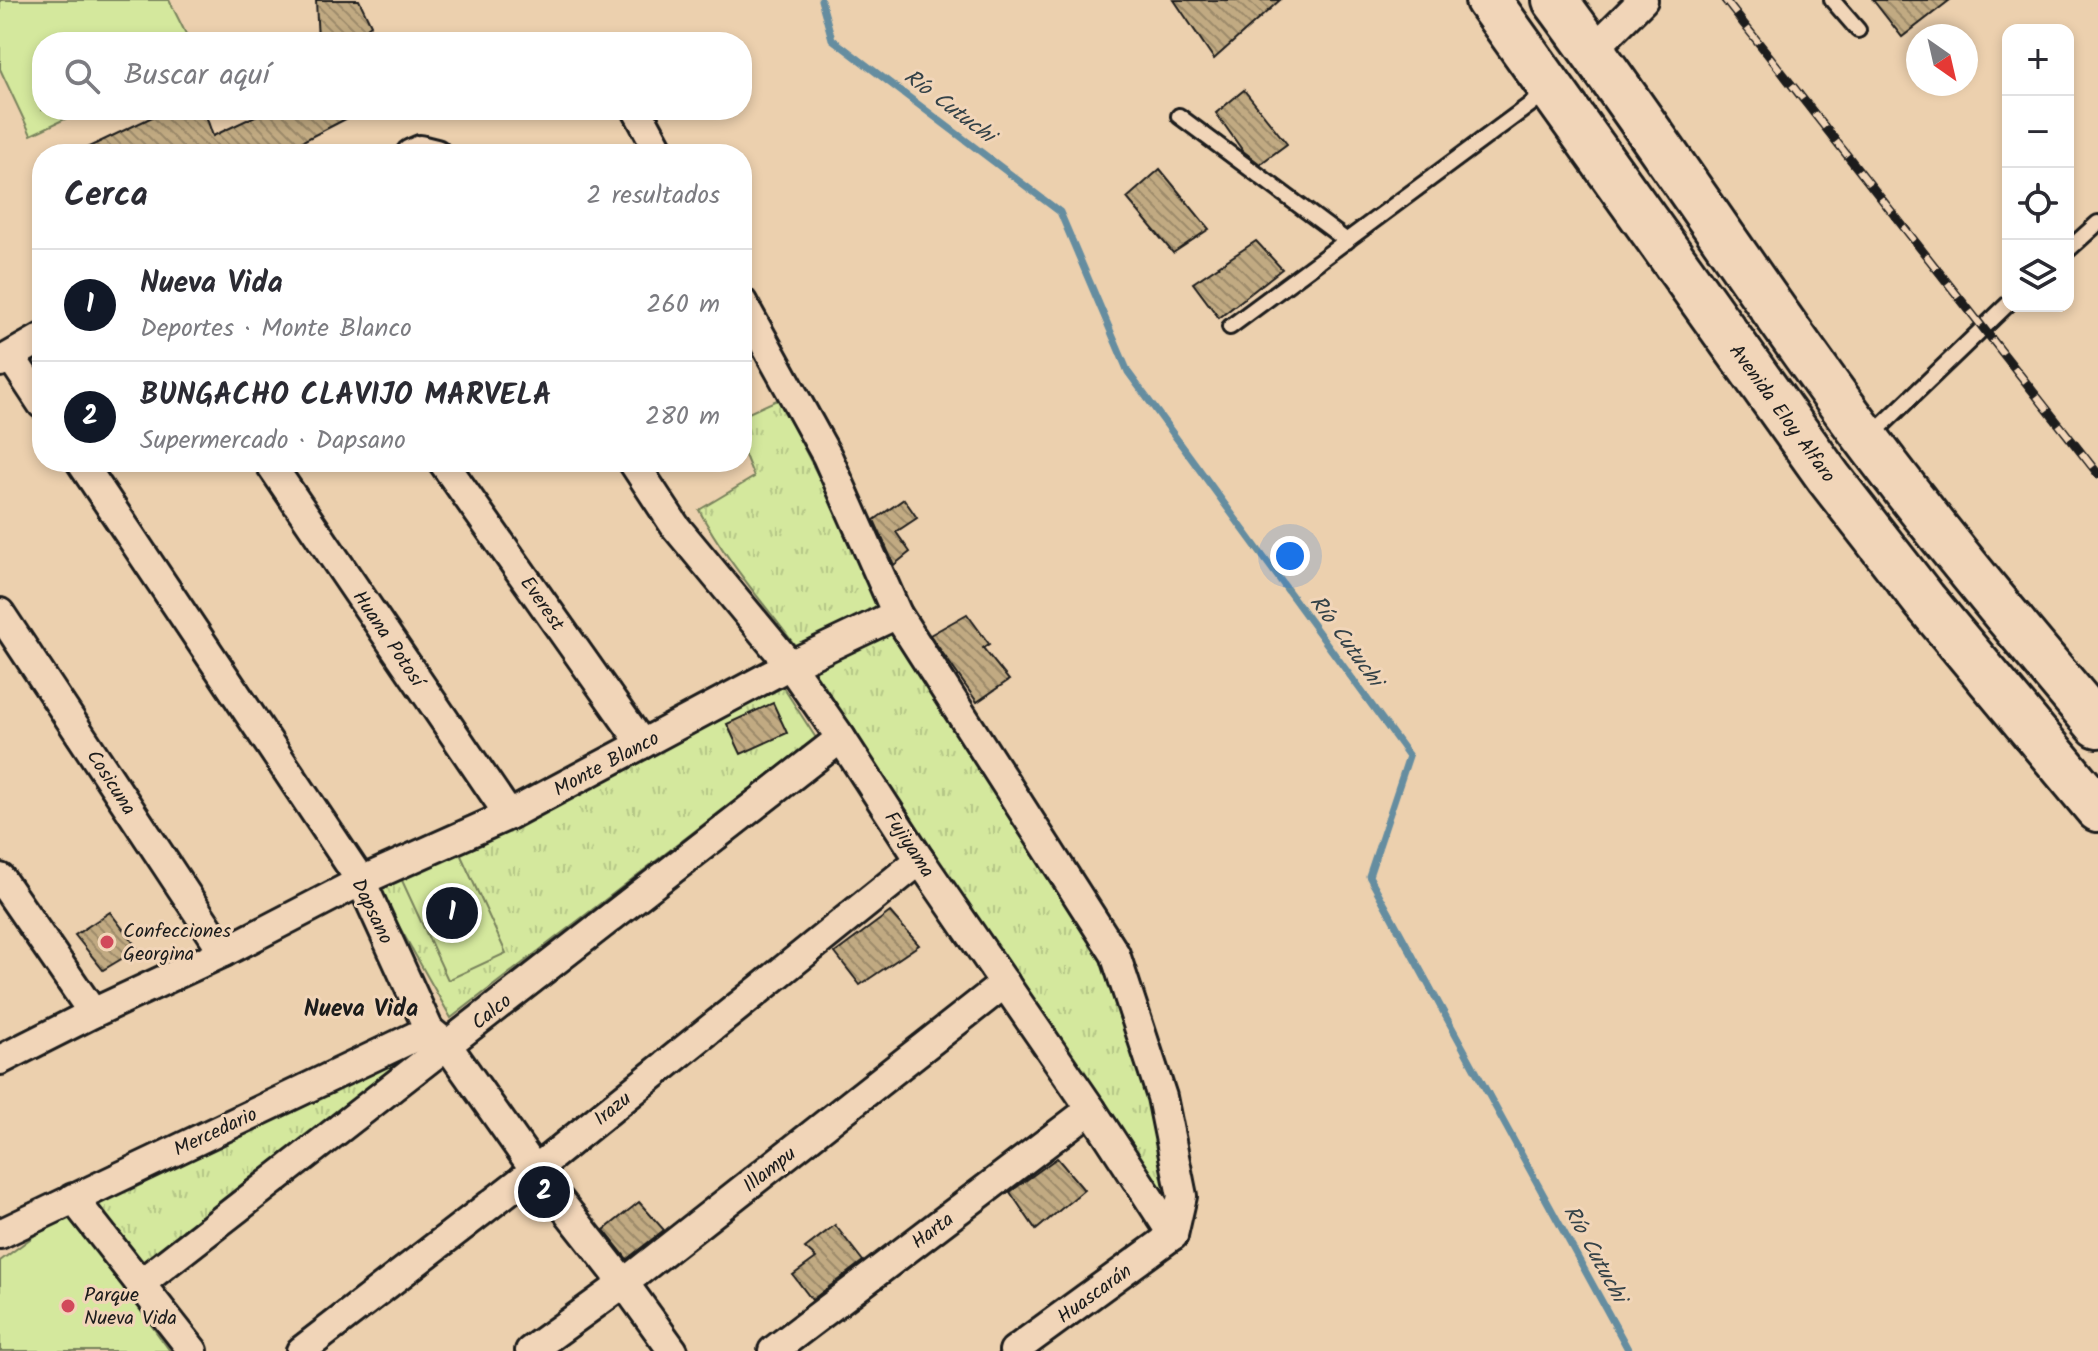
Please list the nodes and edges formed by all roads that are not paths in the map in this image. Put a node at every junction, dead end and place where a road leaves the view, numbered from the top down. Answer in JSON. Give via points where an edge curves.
{"nodes":[{"id":1,"x":1488,"y":0,"type":"edge"},
{"id":2,"x":1555,"y":0,"type":"edge"},
{"id":3,"x":1643,"y":0,"type":"edge"},
{"id":4,"x":1832,"y":0,"type":"edge"},
{"id":5,"x":1858,"y":30,"type":"dead end"},
{"id":6,"x":1592,"y":51,"type":"junction"},
{"id":7,"x":1551,"y":89,"type":"junction"},
{"id":8,"x":1179,"y":116,"type":"dead end"},
{"id":9,"x":642,"y":120,"type":"edge"},
{"id":10,"x":656,"y":144,"type":"edge"},
{"id":11,"x":2098,"y":223,"type":"edge"},
{"id":12,"x":1347,"y":241,"type":"junction"},
{"id":13,"x":2074,"y":245,"type":"edge"},
{"id":14,"x":2002,"y":310,"type":"edge"},
{"id":15,"x":752,"y":320,"type":"edge"},
{"id":16,"x":1230,"y":327,"type":"dead end"},
{"id":17,"x":32,"y":344,"type":"edge"},
{"id":18,"x":5,"y":360,"type":"edge"},
{"id":19,"x":32,"y":392,"type":"edge"},
{"id":20,"x":1867,"y":440,"type":"junction"},
{"id":21,"x":88,"y":472,"type":"edge"},
{"id":22,"x":276,"y":472,"type":"edge"},
{"id":23,"x":450,"y":472,"type":"edge"},
{"id":24,"x":640,"y":472,"type":"edge"},
{"id":25,"x":0,"y":613,"type":"edge"},
{"id":26,"x":897,"y":614,"type":"junction"},
{"id":27,"x":790,"y":665,"type":"junction"},
{"id":28,"x":2098,"y":725,"type":"edge"},
{"id":29,"x":841,"y":738,"type":"junction"},
{"id":30,"x":642,"y":744,"type":"junction"},
{"id":31,"x":2098,"y":809,"type":"edge"},
{"id":32,"x":509,"y":815,"type":"junction"},
{"id":33,"x":920,"y":860,"type":"junction"},
{"id":34,"x":0,"y":878,"type":"edge"},
{"id":35,"x":361,"y":881,"type":"junction"},
{"id":36,"x":224,"y":952,"type":"junction"},
{"id":37,"x":1005,"y":983,"type":"junction"},
{"id":38,"x":93,"y":1013,"type":"junction"},
{"id":39,"x":438,"y":1037,"type":"junction"},
{"id":40,"x":0,"y":1060,"type":"edge"},
{"id":41,"x":1091,"y":1109,"type":"junction"},
{"id":42,"x":535,"y":1170,"type":"junction"},
{"id":43,"x":73,"y":1198,"type":"junction"},
{"id":44,"x":0,"y":1234,"type":"edge"},
{"id":45,"x":1173,"y":1235,"type":"junction"},
{"id":46,"x":624,"y":1283,"type":"junction"},
{"id":47,"x":140,"y":1284,"type":"junction"},
{"id":48,"x":193,"y":1351,"type":"edge"},
{"id":49,"x":301,"y":1351,"type":"edge"},
{"id":50,"x":530,"y":1351,"type":"edge"},
{"id":51,"x":673,"y":1351,"type":"edge"},
{"id":52,"x":773,"y":1351,"type":"edge"},
{"id":53,"x":1014,"y":1351,"type":"edge"}],
"edges":[{"from":1,"to":7,"type":"main road","name":"Avenida Eloy Alfaro"},
{"from":2,"to":6,"type":"main road"},
{"from":3,"to":6,"type":"street"},
{"from":4,"to":5,"type":"lane"},
{"from":6,"to":20,"type":"main road"},
{"from":7,"to":12,"type":"lane"},
{"from":7,"to":31,"type":"main road","name":"Avenida Eloy Alfaro","via":[[1829,478]]},
{"from":8,"to":12,"type":"lane"},
{"from":9,"to":10,"type":"street"},
{"from":11,"to":13,"type":"lane"},
{"from":12,"to":16,"type":"lane"},
{"from":14,"to":20,"type":"lane"},
{"from":15,"to":26,"type":"street","via":[[827,456]]},
{"from":17,"to":18,"type":"street"},
{"from":18,"to":19,"type":"street"},
{"from":20,"to":28,"type":"main road"},
{"from":21,"to":35,"type":"street","name":"Dapsano"},
{"from":22,"to":32,"type":"street","name":"Huana Potosí"},
{"from":23,"to":30,"type":"street","name":"Everest"},
{"from":24,"to":27,"type":"street","name":"Fujiyama","via":[[675,526]]},
{"from":25,"to":36,"type":"street","name":"Cosicuna"},
{"from":26,"to":27,"type":"street","name":"Monte Blanco"},
{"from":26,"to":45,"type":"street","via":[[1115,954],[1162,1097],[1182,1196]]},
{"from":27,"to":29,"type":"street","name":"Fujiyama"},
{"from":27,"to":30,"type":"street","name":"Monte Blanco"},
{"from":29,"to":33,"type":"street","name":"Fujiyama"},
{"from":29,"to":39,"type":"street","name":"Calco"},
{"from":30,"to":32,"type":"street","name":"Monte Blanco"},
{"from":32,"to":35,"type":"street","name":"Monte Blanco"},
{"from":33,"to":37,"type":"street","name":"Fujiyama"},
{"from":33,"to":42,"type":"street","name":"Irazu"},
{"from":34,"to":38,"type":"street"},
{"from":35,"to":36,"type":"street","name":"Monte Blanco"},
{"from":35,"to":39,"type":"street","name":"Dapsano"},
{"from":36,"to":38,"type":"street","name":"Monte Blanco"},
{"from":37,"to":41,"type":"street","name":"Fujiyama"},
{"from":37,"to":46,"type":"street","name":"Illampu"},
{"from":38,"to":40,"type":"street","name":"Monte Blanco"},
{"from":39,"to":42,"type":"street","name":"Dapsano"},
{"from":39,"to":43,"type":"street","name":"Mercedario"},
{"from":39,"to":47,"type":"street","name":"Calco"},
{"from":41,"to":45,"type":"street","name":"Fujiyama"},
{"from":41,"to":52,"type":"street","name":"Harta"},
{"from":42,"to":46,"type":"street","name":"Dapsano"},
{"from":42,"to":49,"type":"street","name":"Irazu"},
{"from":43,"to":44,"type":"street","name":"Mercedario"},
{"from":43,"to":47,"type":"street"},
{"from":45,"to":53,"type":"street","name":"Huascarán"},
{"from":46,"to":50,"type":"street","name":"Illampu"},
{"from":46,"to":51,"type":"street","name":"Dapsano"},
{"from":47,"to":48,"type":"street"}]}
